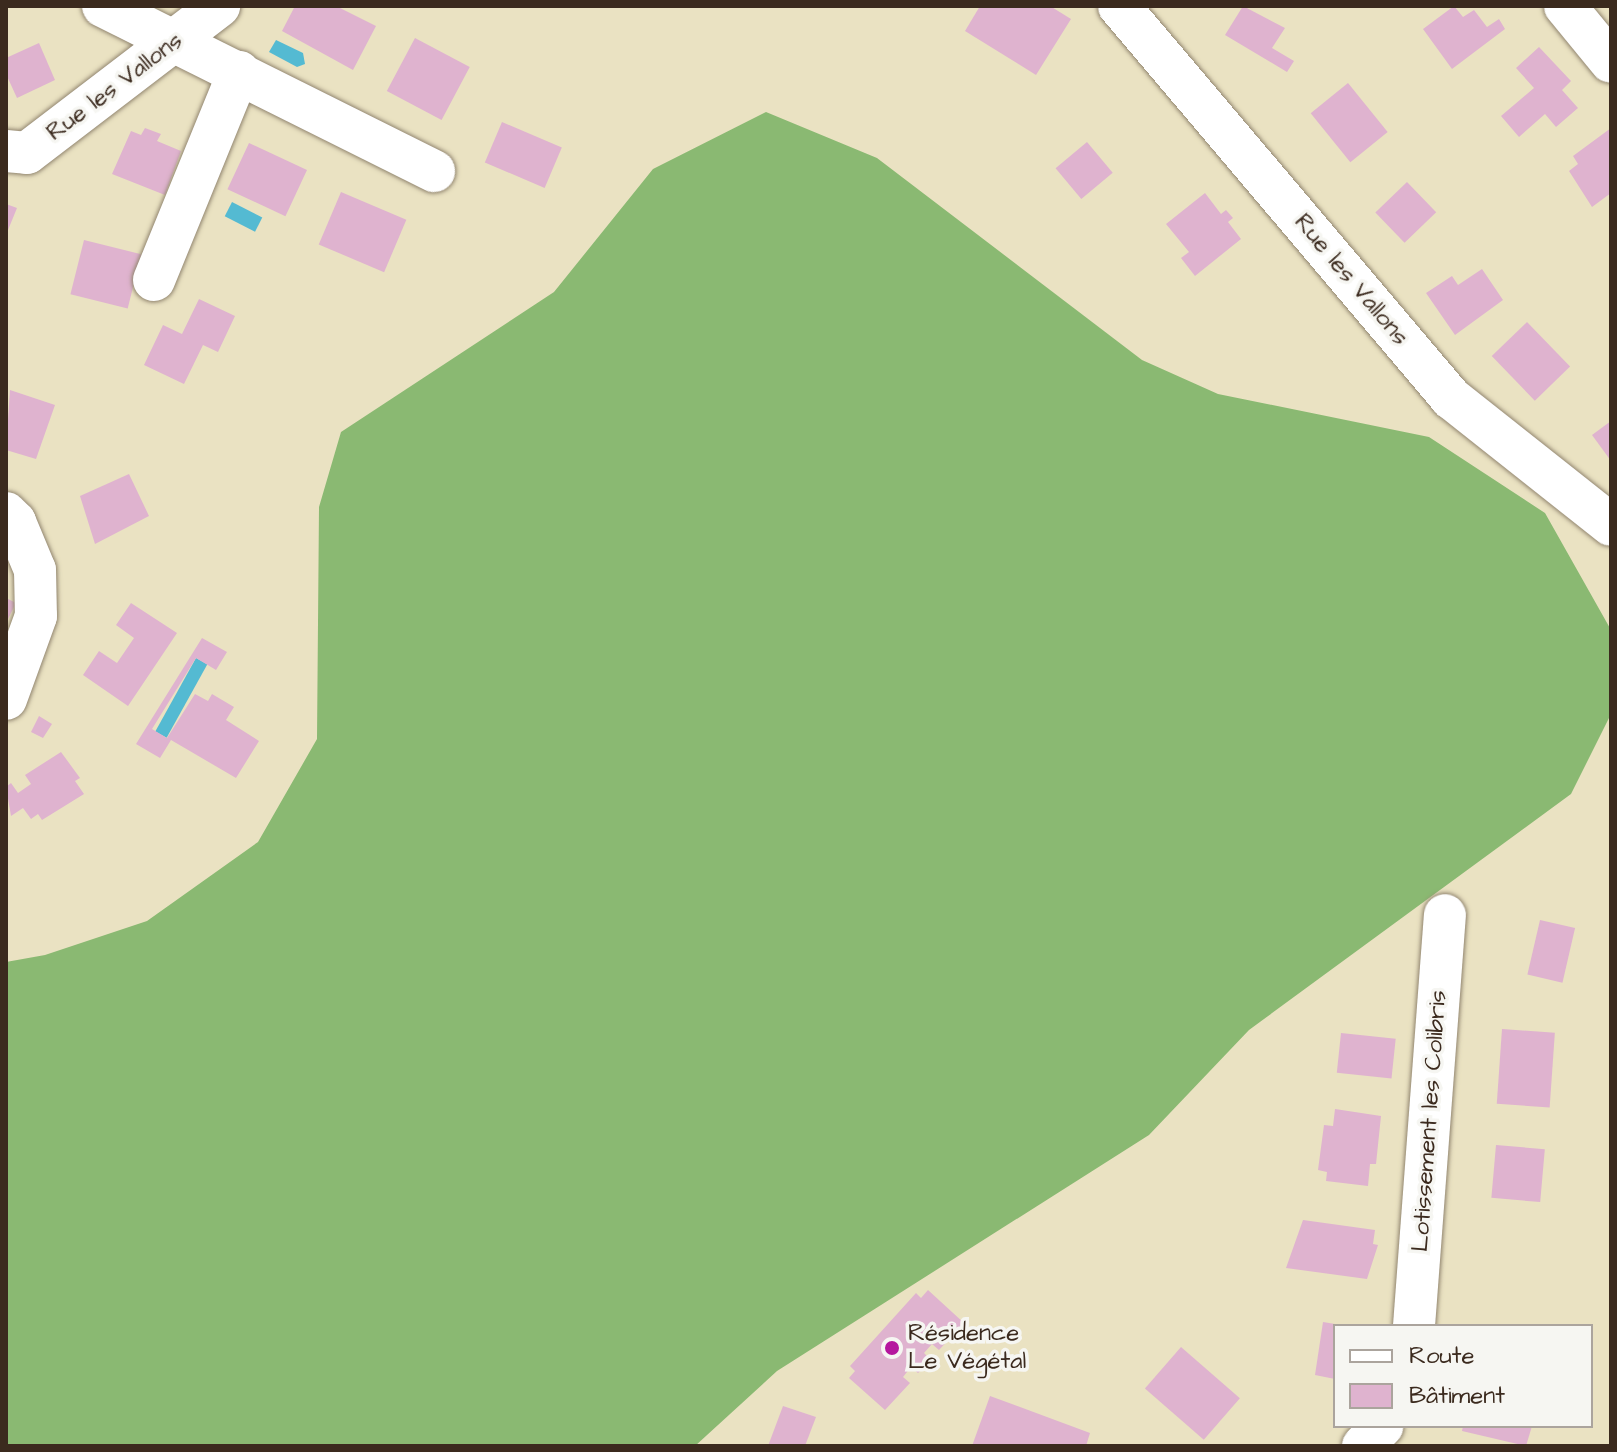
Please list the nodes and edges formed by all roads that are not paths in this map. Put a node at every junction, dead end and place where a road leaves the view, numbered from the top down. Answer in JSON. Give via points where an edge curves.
{"nodes":[{"id":1,"x":103,"y":6,"type":"edge"},
{"id":2,"x":219,"y":6,"type":"edge"},
{"id":3,"x":1119,"y":6,"type":"edge"},
{"id":4,"x":1565,"y":6,"type":"edge"},
{"id":5,"x":177,"y":41,"type":"junction"},
{"id":6,"x":1611,"y":62,"type":"edge"},
{"id":7,"x":239,"y":72,"type":"junction"},
{"id":8,"x":6,"y":151,"type":"edge"},
{"id":9,"x":434,"y":171,"type":"dead end"},
{"id":10,"x":154,"y":280,"type":"dead end"},
{"id":11,"x":6,"y":513,"type":"edge"},
{"id":12,"x":1611,"y":525,"type":"edge"},
{"id":13,"x":6,"y":699,"type":"edge"},
{"id":14,"x":1445,"y":915,"type":"dead end"},
{"id":15,"x":1414,"y":1324,"type":"edge"},
{"id":16,"x":1380,"y":1428,"type":"edge"},
{"id":17,"x":1363,"y":1446,"type":"edge"}],
"edges":[{"from":1,"to":5,"type":"street"},
{"from":2,"to":5,"type":"street","name":"Rue les Vallons"},
{"from":3,"to":12,"type":"street","name":"Rue les Vallons","via":[[1451,398]]},
{"from":4,"to":6,"type":"street"},
{"from":5,"to":7,"type":"street"},
{"from":5,"to":8,"type":"street","name":"Rue les Vallons","via":[[27,153]]},
{"from":7,"to":9,"type":"street"},
{"from":7,"to":10,"type":"street"},
{"from":11,"to":13,"type":"street","via":[[35,570],[36,616]]},
{"from":14,"to":15,"type":"street","name":"Lotissement les Colibris"},
{"from":16,"to":17,"type":"street"}]}
